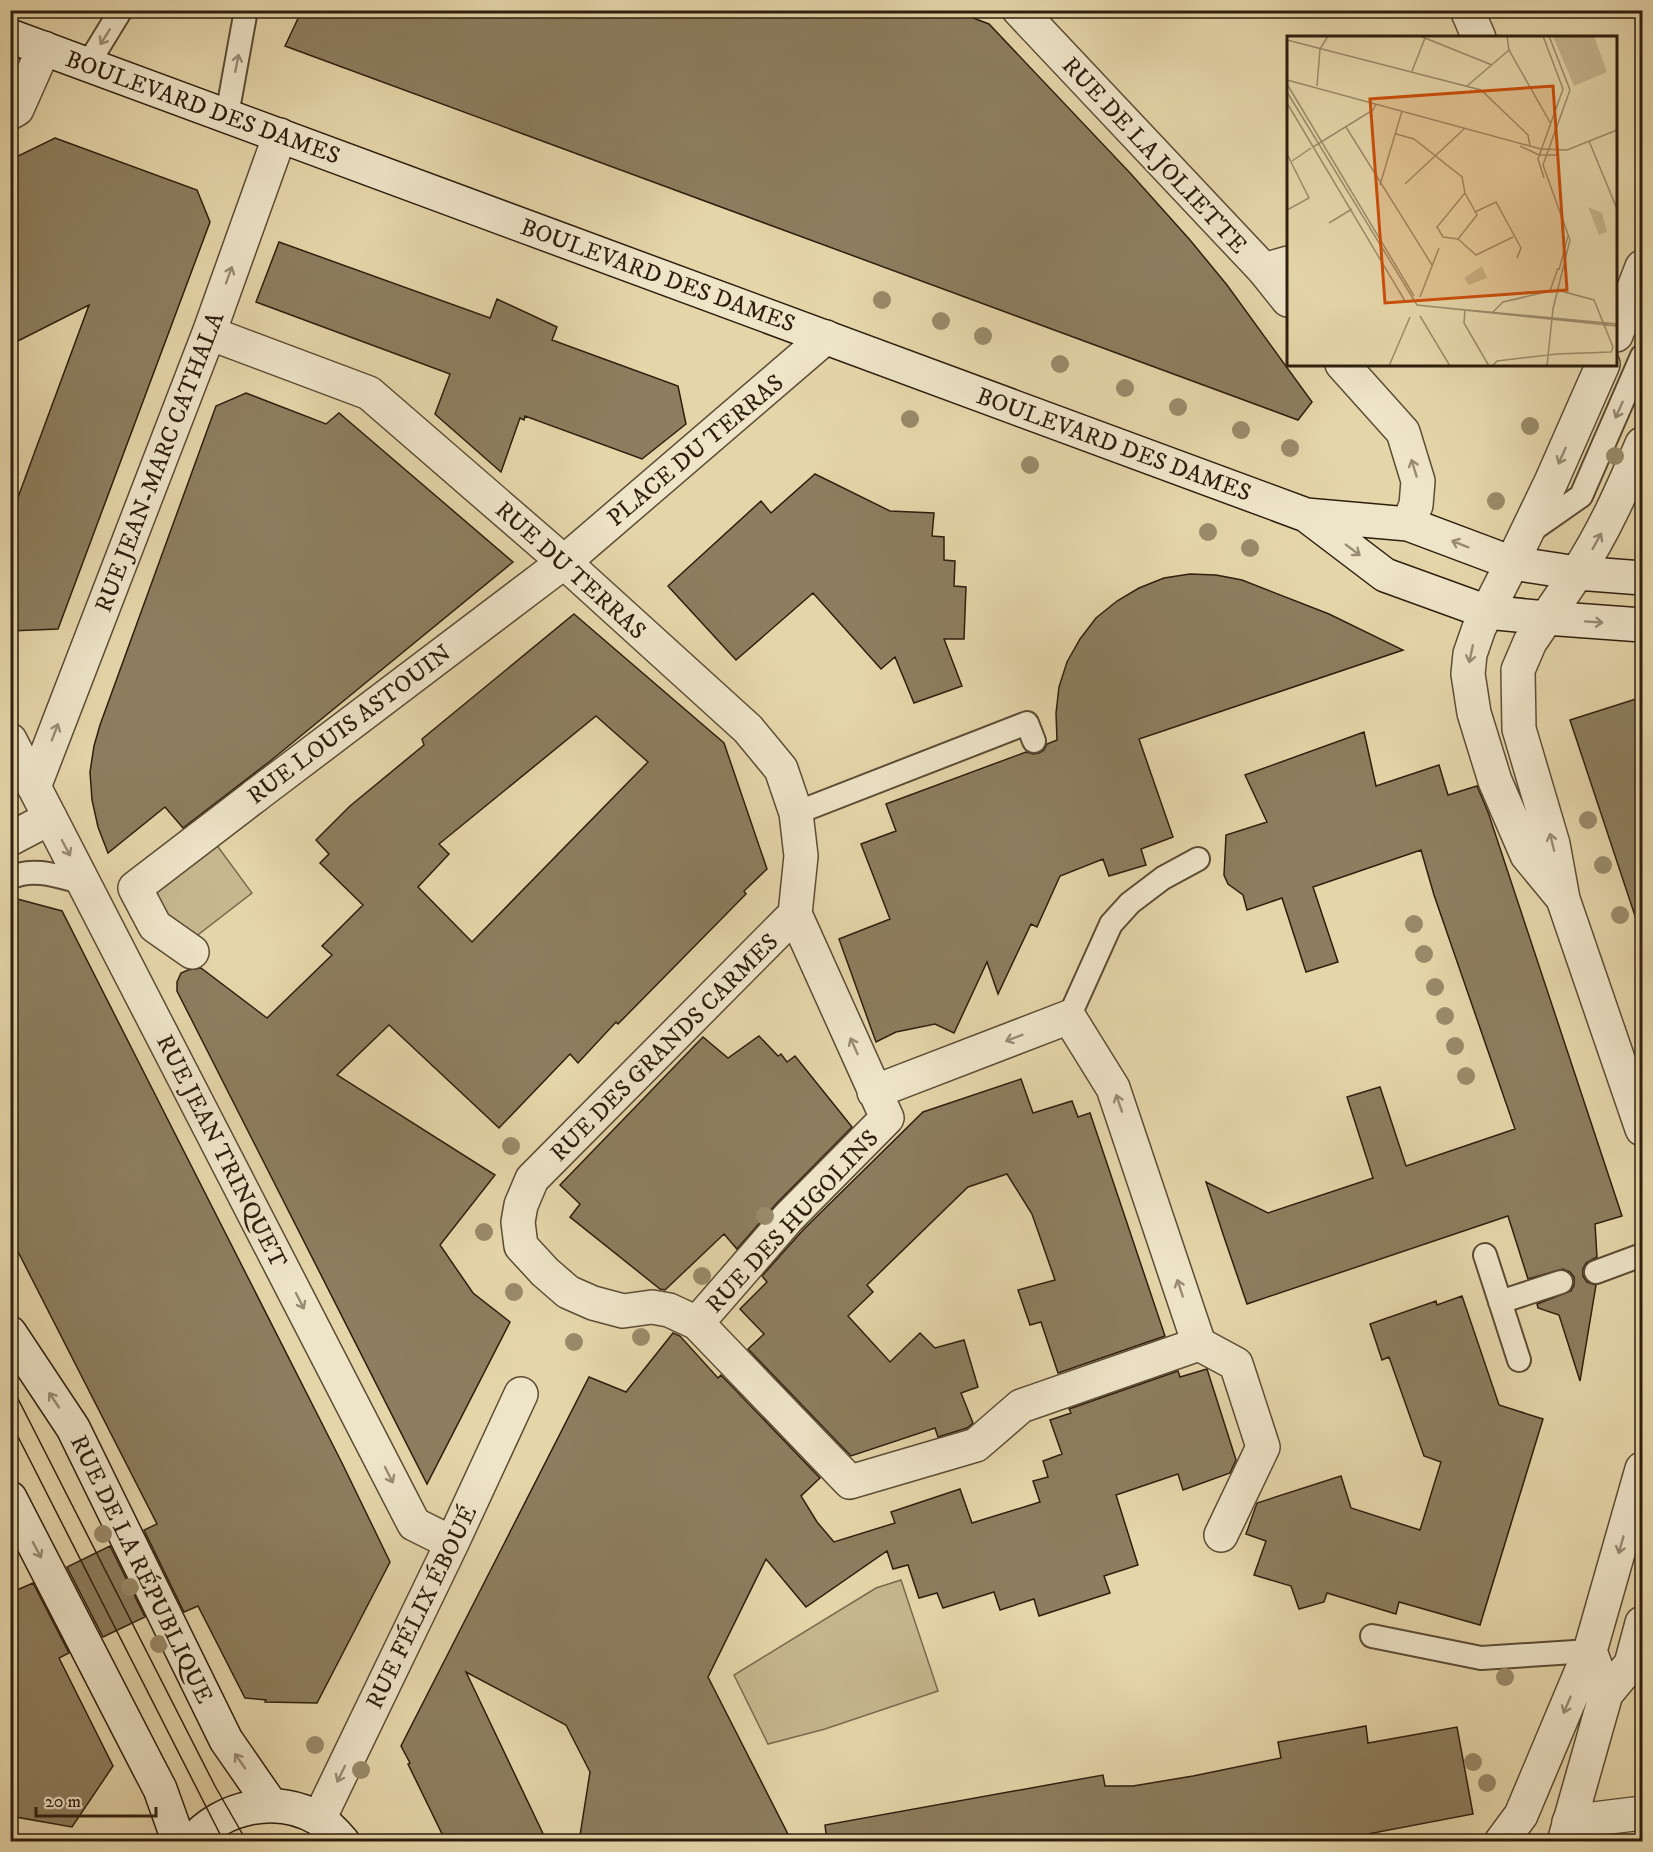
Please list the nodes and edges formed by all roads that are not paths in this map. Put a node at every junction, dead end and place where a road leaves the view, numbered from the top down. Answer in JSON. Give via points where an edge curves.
{"nodes":[{"id":1,"x":121,"y":10,"type":"edge"},
{"id":2,"x":246,"y":10,"type":"edge"},
{"id":3,"x":1019,"y":10,"type":"edge"},
{"id":4,"x":1467,"y":10,"type":"edge"},
{"id":5,"x":10,"y":36,"type":"edge"},
{"id":6,"x":1478,"y":36,"type":"edge"},
{"id":7,"x":44,"y":48,"type":"junction"},
{"id":8,"x":88,"y":64,"type":"junction"},
{"id":9,"x":10,"y":113,"type":"edge"},
{"id":10,"x":227,"y":115,"type":"junction"},
{"id":11,"x":280,"y":135,"type":"junction"},
{"id":12,"x":1276,"y":267,"type":"edge"},
{"id":13,"x":1642,"y":267,"type":"edge"},
{"id":14,"x":1287,"y":297,"type":"edge"},
{"id":15,"x":1617,"y":332,"type":"edge"},
{"id":16,"x":209,"y":333,"type":"junction"},
{"id":17,"x":826,"y":337,"type":"junction"},
{"id":18,"x":1642,"y":356,"type":"edge"},
{"id":19,"x":1344,"y":366,"type":"edge"},
{"id":20,"x":1602,"y":366,"type":"edge"},
{"id":21,"x":1642,"y":444,"type":"edge"},
{"id":22,"x":1306,"y":515,"type":"junction"},
{"id":23,"x":1408,"y":524,"type":"junction"},
{"id":24,"x":1526,"y":534,"type":"junction"},
{"id":25,"x":564,"y":562,"type":"junction"},
{"id":26,"x":1512,"y":563,"type":"junction"},
{"id":27,"x":1576,"y":573,"type":"junction"},
{"id":28,"x":1642,"y":578,"type":"edge"},
{"id":29,"x":1487,"y":612,"type":"junction"},
{"id":30,"x":1546,"y":618,"type":"junction"},
{"id":31,"x":1642,"y":625,"type":"edge"},
{"id":32,"x":10,"y":740,"type":"edge"},
{"id":33,"x":1034,"y":741,"type":"dead end"},
{"id":34,"x":34,"y":787,"type":"junction"},
{"id":35,"x":796,"y":813,"type":"junction"},
{"id":36,"x":50,"y":818,"type":"junction"},
{"id":37,"x":10,"y":839,"type":"edge"},
{"id":38,"x":1198,"y":859,"type":"dead end"},
{"id":39,"x":10,"y":878,"type":"edge"},
{"id":40,"x":84,"y":883,"type":"junction"},
{"id":41,"x":1563,"y":899,"type":"junction"},
{"id":42,"x":795,"y":914,"type":"junction"},
{"id":43,"x":192,"y":952,"type":"dead end"},
{"id":44,"x":1069,"y":1017,"type":"junction"},
{"id":45,"x":880,"y":1105,"type":"junction"},
{"id":46,"x":1642,"y":1129,"type":"edge"},
{"id":47,"x":1485,"y":1255,"type":"dead end"},
{"id":48,"x":1642,"y":1256,"type":"edge"},
{"id":49,"x":1596,"y":1272,"type":"dead end"},
{"id":50,"x":1562,"y":1282,"type":"dead end"},
{"id":51,"x":1500,"y":1302,"type":"junction"},
{"id":52,"x":698,"y":1323,"type":"junction"},
{"id":53,"x":10,"y":1333,"type":"edge"},
{"id":54,"x":1199,"y":1344,"type":"junction"},
{"id":55,"x":1519,"y":1360,"type":"dead end"},
{"id":56,"x":520,"y":1394,"type":"dead end"},
{"id":57,"x":1642,"y":1469,"type":"edge"},
{"id":58,"x":10,"y":1498,"type":"edge"},
{"id":59,"x":1221,"y":1535,"type":"dead end"},
{"id":60,"x":452,"y":1543,"type":"junction"},
{"id":61,"x":1642,"y":1623,"type":"edge"},
{"id":62,"x":1372,"y":1636,"type":"dead end"},
{"id":63,"x":1590,"y":1651,"type":"junction"},
{"id":64,"x":1606,"y":1694,"type":"junction"},
{"id":65,"x":271,"y":1805,"type":"junction"},
{"id":66,"x":1642,"y":1814,"type":"edge"},
{"id":67,"x":319,"y":1820,"type":"junction"},
{"id":68,"x":1566,"y":1832,"type":"edge"},
{"id":69,"x":179,"y":1842,"type":"edge"},
{"id":70,"x":192,"y":1842,"type":"edge"},
{"id":71,"x":343,"y":1842,"type":"edge"},
{"id":72,"x":1502,"y":1842,"type":"edge"}],
"edges":[{"from":1,"to":8,"type":"lane","one_way":true},
{"from":10,"to":2,"type":"lane","one_way":true},
{"from":3,"to":12,"type":"street","name":"RUE DE LA JOLIETTE"},
{"from":4,"to":6,"type":"street"},
{"from":5,"to":7,"type":"street","name":"BOULEVARD DES DAMES"},
{"from":7,"to":8,"type":"street","name":"BOULEVARD DES DAMES"},
{"from":7,"to":9,"type":"street","via":[[17,109]]},
{"from":8,"to":10,"type":"street","name":"BOULEVARD DES DAMES"},
{"from":10,"to":11,"type":"street","name":"BOULEVARD DES DAMES"},
{"from":16,"to":11,"type":"street","name":"RUE JEAN-MARC CATHALA","one_way":true},
{"from":11,"to":17,"type":"street","name":"BOULEVARD DES DAMES"},
{"from":12,"to":14,"type":"street","name":"RUE DE LA JOLIETTE"},
{"from":13,"to":15,"type":"street"},
{"from":16,"to":25,"type":"street","name":"RUE DU TERRAS","via":[[369,393]]},
{"from":34,"to":16,"type":"street","name":"RUE JEAN-MARC CATHALA","one_way":true},
{"from":17,"to":22,"type":"street","name":"BOULEVARD DES DAMES"},
{"from":17,"to":25,"type":"street","name":"PLACE DU TERRAS"},
{"from":18,"to":24,"type":"lane","one_way":true,"via":[[1581,496]]},
{"from":23,"to":19,"type":"street","one_way":true,"via":[[1416,505],[1418,480],[1403,432]]},
{"from":20,"to":24,"type":"street","one_way":true},
{"from":27,"to":21,"type":"street","one_way":true,"via":[[1604,529]]},
{"from":22,"to":23,"type":"street","name":"BOULEVARD DES DAMES"},
{"from":22,"to":29,"type":"street","name":"BOULEVARD DES DAMES","one_way":true,"via":[[1385,575]]},
{"from":26,"to":23,"type":"street","name":"BOULEVARD DES DAMES","one_way":true},
{"from":24,"to":26,"type":"street"},
{"from":25,"to":35,"type":"street","name":"RUE DU TERRAS","via":[[748,729],[781,768]]},
{"from":25,"to":43,"type":"street","name":"RUE LOUIS ASTOUIN","via":[[135,888],[156,926]]},
{"from":26,"to":27,"type":"street","name":"BOULEVARD DES DAMES"},
{"from":26,"to":29,"type":"street"},
{"from":27,"to":28,"type":"street","name":"BOULEVARD DES DAMES"},
{"from":27,"to":30,"type":"street"},
{"from":29,"to":30,"type":"street","name":"BOULEVARD DES DAMES"},
{"from":29,"to":41,"type":"street","one_way":true,"via":[[1470,654],[1468,674],[1474,713],[1495,781],[1527,855]]},
{"from":30,"to":31,"type":"street","name":"BOULEVARD DES DAMES","one_way":true},
{"from":41,"to":30,"type":"street","one_way":true,"via":[[1553,844],[1520,729],[1518,670]]},
{"from":32,"to":34,"type":"street","name":"RUE JEAN TRINQUET"},
{"from":33,"to":35,"type":"lane","via":[[1028,723]]},
{"from":34,"to":36,"type":"street","name":"RUE JEAN TRINQUET"},
{"from":35,"to":42,"type":"street","name":"RUE DU TERRAS","via":[[801,856]]},
{"from":36,"to":37,"type":"street"},
{"from":36,"to":40,"type":"street","name":"RUE JEAN TRINQUET","one_way":true},
{"from":38,"to":44,"type":"lane","via":[[1163,878],[1110,924]]},
{"from":39,"to":40,"type":"lane","via":[[19,873],[47,873]]},
{"from":40,"to":60,"type":"street","name":"RUE JEAN TRINQUET","one_way":true,"via":[[414,1524]]},
{"from":41,"to":46,"type":"street"},
{"from":45,"to":42,"type":"street","one_way":true},
{"from":42,"to":52,"type":"street","name":"RUE DES GRANDS CARMES","via":[[532,1179],[521,1205],[521,1246],[568,1292],[622,1311],[661,1308]]},
{"from":44,"to":45,"type":"street","one_way":true},
{"from":54,"to":44,"type":"street","one_way":true,"via":[[1113,1088]]},
{"from":45,"to":52,"type":"street","name":"RUE DES HUGOLINS"},
{"from":47,"to":51,"type":"lane"},
{"from":48,"to":49,"type":"lane"},
{"from":50,"to":51,"type":"lane"},
{"from":51,"to":55,"type":"lane"},
{"from":52,"to":54,"type":"street","via":[[850,1482],[976,1445],[1021,1406]]},
{"from":65,"to":53,"type":"street","name":"RUE DE LA RÉPUBLIQUE","one_way":true,"via":[[226,1740],[73,1428]]},
{"from":54,"to":59,"type":"street","via":[[1236,1364],[1263,1447]]},
{"from":56,"to":60,"type":"street","name":"RUE FÉLIX ÉBOUÉ"},
{"from":57,"to":63,"type":"street","one_way":true},
{"from":58,"to":69,"type":"street","one_way":true,"via":[[152,1773]]},
{"from":60,"to":67,"type":"street","name":"RUE FÉLIX ÉBOUÉ","one_way":true},
{"from":61,"to":64,"type":"street","via":[[1631,1664]]},
{"from":62,"to":63,"type":"lane","via":[[1481,1658]]},
{"from":63,"to":64,"type":"street"},
{"from":63,"to":72,"type":"street","one_way":true,"via":[[1521,1815]]},
{"from":64,"to":68,"type":"street"},
{"from":65,"to":67,"type":"street"},
{"from":65,"to":70,"type":"street","via":[[245,1808],[221,1817]]},
{"from":66,"to":68,"type":"street"},
{"from":67,"to":71,"type":"street"}]}
